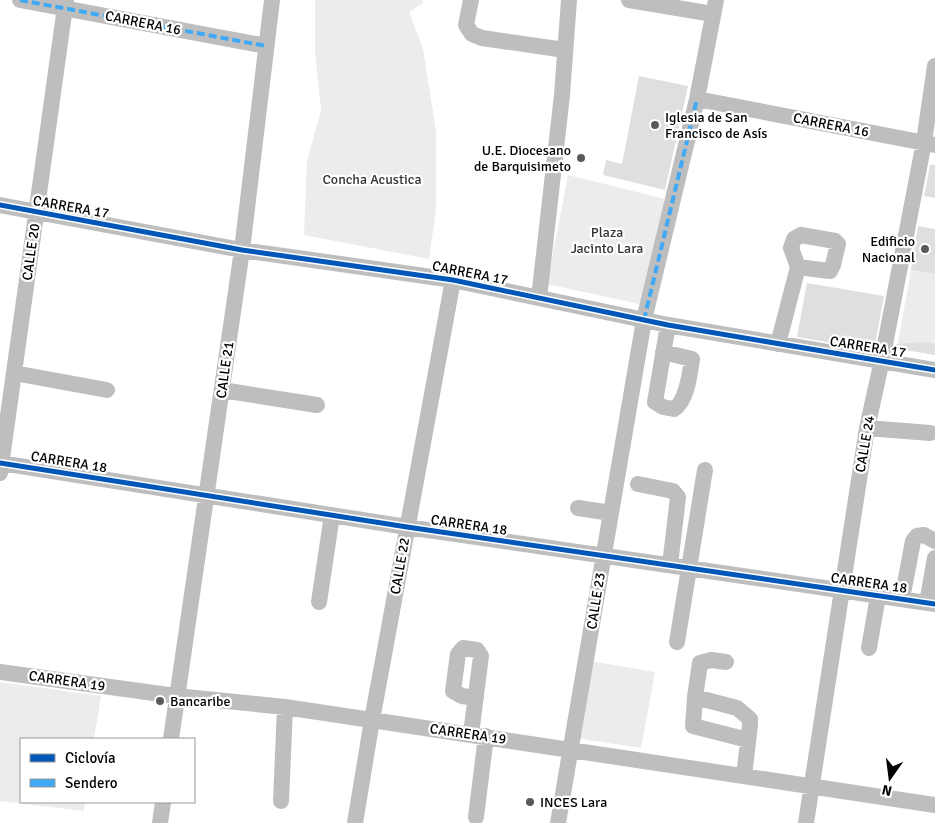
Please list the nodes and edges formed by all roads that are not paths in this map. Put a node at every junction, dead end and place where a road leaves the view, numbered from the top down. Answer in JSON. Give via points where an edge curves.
{"nodes":[{"id":1,"x":20,"y":0,"type":"edge"},
{"id":2,"x":272,"y":0,"type":"edge"},
{"id":3,"x":471,"y":0,"type":"edge"},
{"id":4,"x":569,"y":0,"type":"edge"},
{"id":5,"x":630,"y":0,"type":"edge"},
{"id":6,"x":66,"y":4,"type":"edge"},
{"id":7,"x":715,"y":7,"type":"edge"},
{"id":8,"x":266,"y":46,"type":"junction"},
{"id":9,"x":565,"y":50,"type":"junction"},
{"id":10,"x":935,"y":66,"type":"edge"},
{"id":11,"x":697,"y":99,"type":"junction"},
{"id":12,"x":929,"y":143,"type":"edge"},
{"id":13,"x":0,"y":205,"type":"edge"},
{"id":14,"x":37,"y":213,"type":"junction"},
{"id":15,"x":242,"y":250,"type":"junction"},
{"id":16,"x":798,"y":267,"type":"dead end"},
{"id":17,"x":454,"y":280,"type":"junction"},
{"id":18,"x":539,"y":298,"type":"junction"},
{"id":19,"x":644,"y":320,"type":"junction"},
{"id":20,"x":668,"y":325,"type":"junction"},
{"id":21,"x":778,"y":344,"type":"junction"},
{"id":22,"x":663,"y":352,"type":"dead end"},
{"id":23,"x":882,"y":360,"type":"junction"},
{"id":24,"x":935,"y":370,"type":"edge"},
{"id":25,"x":14,"y":373,"type":"junction"},
{"id":26,"x":108,"y":390,"type":"dead end"},
{"id":27,"x":222,"y":390,"type":"junction"},
{"id":28,"x":317,"y":405,"type":"dead end"},
{"id":29,"x":867,"y":428,"type":"junction"},
{"id":30,"x":930,"y":433,"type":"dead end"},
{"id":31,"x":0,"y":467,"type":"edge"},
{"id":32,"x":705,"y":470,"type":"dead end"},
{"id":33,"x":638,"y":484,"type":"dead end"},
{"id":34,"x":207,"y":495,"type":"junction"},
{"id":35,"x":578,"y":508,"type":"dead end"},
{"id":36,"x":611,"y":513,"type":"junction"},
{"id":37,"x":332,"y":515,"type":"junction"},
{"id":38,"x":407,"y":527,"type":"junction"},
{"id":39,"x":935,"y":542,"type":"edge"},
{"id":40,"x":604,"y":556,"type":"junction"},
{"id":41,"x":935,"y":558,"type":"edge"},
{"id":42,"x":670,"y":565,"type":"junction"},
{"id":43,"x":688,"y":568,"type":"junction"},
{"id":44,"x":843,"y":592,"type":"junction"},
{"id":45,"x":878,"y":596,"type":"junction"},
{"id":46,"x":902,"y":598,"type":"junction"},
{"id":47,"x":319,"y":602,"type":"dead end"},
{"id":48,"x":931,"y":603,"type":"edge"},
{"id":49,"x":677,"y":642,"type":"dead end"},
{"id":50,"x":869,"y":648,"type":"dead end"},
{"id":51,"x":726,"y":662,"type":"dead end"},
{"id":52,"x":0,"y":672,"type":"edge"},
{"id":53,"x":176,"y":696,"type":"junction"},
{"id":54,"x":476,"y":698,"type":"dead end"},
{"id":55,"x":695,"y":698,"type":"junction"},
{"id":56,"x":285,"y":707,"type":"junction"},
{"id":57,"x":372,"y":720,"type":"junction"},
{"id":58,"x":478,"y":735,"type":"junction"},
{"id":59,"x":171,"y":738,"type":"edge"},
{"id":60,"x":748,"y":740,"type":"junction"},
{"id":61,"x":572,"y":749,"type":"junction"},
{"id":62,"x":744,"y":776,"type":"junction"},
{"id":63,"x":813,"y":786,"type":"junction"},
{"id":64,"x":280,"y":801,"type":"dead end"},
{"id":65,"x":163,"y":803,"type":"edge"},
{"id":66,"x":935,"y":805,"type":"edge"},
{"id":67,"x":476,"y":817,"type":"dead end"},
{"id":68,"x":160,"y":823,"type":"edge"},
{"id":69,"x":355,"y":823,"type":"edge"},
{"id":70,"x":558,"y":823,"type":"edge"},
{"id":71,"x":806,"y":823,"type":"edge"}],
"edges":[{"from":1,"to":6,"type":"street","name":"CARRERA 16"},
{"from":2,"to":8,"type":"street","name":"CALLE 21"},
{"from":3,"to":9,"type":"street","via":[[466,25],[472,34]]},
{"from":4,"to":9,"type":"street"},
{"from":5,"to":7,"type":"street"},
{"from":6,"to":8,"type":"street","name":"CARRERA 16"},
{"from":6,"to":14,"type":"street","name":"CALLE 20"},
{"from":7,"to":11,"type":"street","name":"CALLE 23"},
{"from":8,"to":15,"type":"street","name":"CALLE 21"},
{"from":9,"to":18,"type":"street"},
{"from":10,"to":12,"type":"street","name":"CALLE 24"},
{"from":11,"to":12,"type":"street","name":"CARRERA 16"},
{"from":11,"to":19,"type":"street","name":"CALLE 23"},
{"from":12,"to":23,"type":"street","name":"CALLE 24"},
{"from":13,"to":14,"type":"street","name":"CARRERA 17"},
{"from":14,"to":15,"type":"street","name":"CARRERA 17"},
{"from":14,"to":25,"type":"street","name":"CALLE 20"},
{"from":15,"to":17,"type":"street","name":"CARRERA 17"},
{"from":15,"to":27,"type":"street","name":"CALLE 21"},
{"from":16,"to":21,"type":"street"},
{"from":17,"to":18,"type":"street","name":"CARRERA 17"},
{"from":17,"to":38,"type":"street","name":"CALLE 22"},
{"from":18,"to":19,"type":"street","name":"CARRERA 17"},
{"from":19,"to":20,"type":"street","name":"CARRERA 17"},
{"from":19,"to":36,"type":"street","name":"CALLE 23"},
{"from":20,"to":21,"type":"street","name":"CARRERA 17"},
{"from":20,"to":22,"type":"street"},
{"from":21,"to":23,"type":"street","name":"CARRERA 17"},
{"from":23,"to":24,"type":"street","name":"CARRERA 17"},
{"from":23,"to":29,"type":"street","name":"CALLE 24"},
{"from":25,"to":26,"type":"street"},
{"from":25,"to":31,"type":"street","name":"CALLE 20"},
{"from":27,"to":28,"type":"street"},
{"from":27,"to":34,"type":"street","name":"CALLE 21"},
{"from":29,"to":30,"type":"street"},
{"from":29,"to":44,"type":"street","name":"CALLE 24"},
{"from":31,"to":34,"type":"street","name":"CARRERA 18"},
{"from":32,"to":43,"type":"street"},
{"from":33,"to":42,"type":"street","via":[[673,491],[678,497]]},
{"from":34,"to":37,"type":"street","name":"CARRERA 18"},
{"from":34,"to":53,"type":"street","name":"CALLE 21"},
{"from":35,"to":36,"type":"street"},
{"from":36,"to":40,"type":"street","name":"CALLE 23"},
{"from":37,"to":38,"type":"street","name":"CARRERA 18"},
{"from":37,"to":47,"type":"street"},
{"from":38,"to":40,"type":"street","name":"CARRERA 18"},
{"from":38,"to":57,"type":"street","name":"CALLE 22"},
{"from":39,"to":46,"type":"street","via":[[924,535],[913,541]]},
{"from":40,"to":42,"type":"street","name":"CARRERA 18"},
{"from":40,"to":61,"type":"street","name":"CALLE 23"},
{"from":41,"to":48,"type":"street"},
{"from":42,"to":43,"type":"street","name":"CARRERA 18"},
{"from":43,"to":44,"type":"street","name":"CARRERA 18"},
{"from":43,"to":49,"type":"street"},
{"from":44,"to":45,"type":"street","name":"CARRERA 18"},
{"from":44,"to":63,"type":"street","name":"CALLE 24"},
{"from":45,"to":46,"type":"street","name":"CARRERA 18"},
{"from":45,"to":50,"type":"street"},
{"from":46,"to":48,"type":"street","name":"CARRERA 18"},
{"from":51,"to":55,"type":"street","via":[[711,660],[700,663]]},
{"from":52,"to":53,"type":"street","name":"CARRERA 19"},
{"from":53,"to":56,"type":"street","name":"CARRERA 19"},
{"from":53,"to":59,"type":"street","name":"CALLE 21"},
{"from":54,"to":58,"type":"street"},
{"from":55,"to":60,"type":"street","via":[[737,708],[745,714],[750,719]]},
{"from":55,"to":60,"type":"street","via":[[693,726]]},
{"from":56,"to":57,"type":"street","name":"CARRERA 19"},
{"from":56,"to":64,"type":"street"},
{"from":57,"to":58,"type":"street","name":"CARRERA 19"},
{"from":57,"to":69,"type":"street","name":"CALLE 22"},
{"from":58,"to":61,"type":"street","name":"CARRERA 19"},
{"from":58,"to":67,"type":"street"},
{"from":60,"to":62,"type":"street"},
{"from":61,"to":62,"type":"street","name":"CARRERA 19"},
{"from":61,"to":70,"type":"street","name":"CALLE 23"},
{"from":62,"to":63,"type":"street","name":"CARRERA 19"},
{"from":63,"to":66,"type":"street","name":"CARRERA 19"},
{"from":63,"to":71,"type":"street","name":"CALLE 24"},
{"from":65,"to":68,"type":"street"}]}
